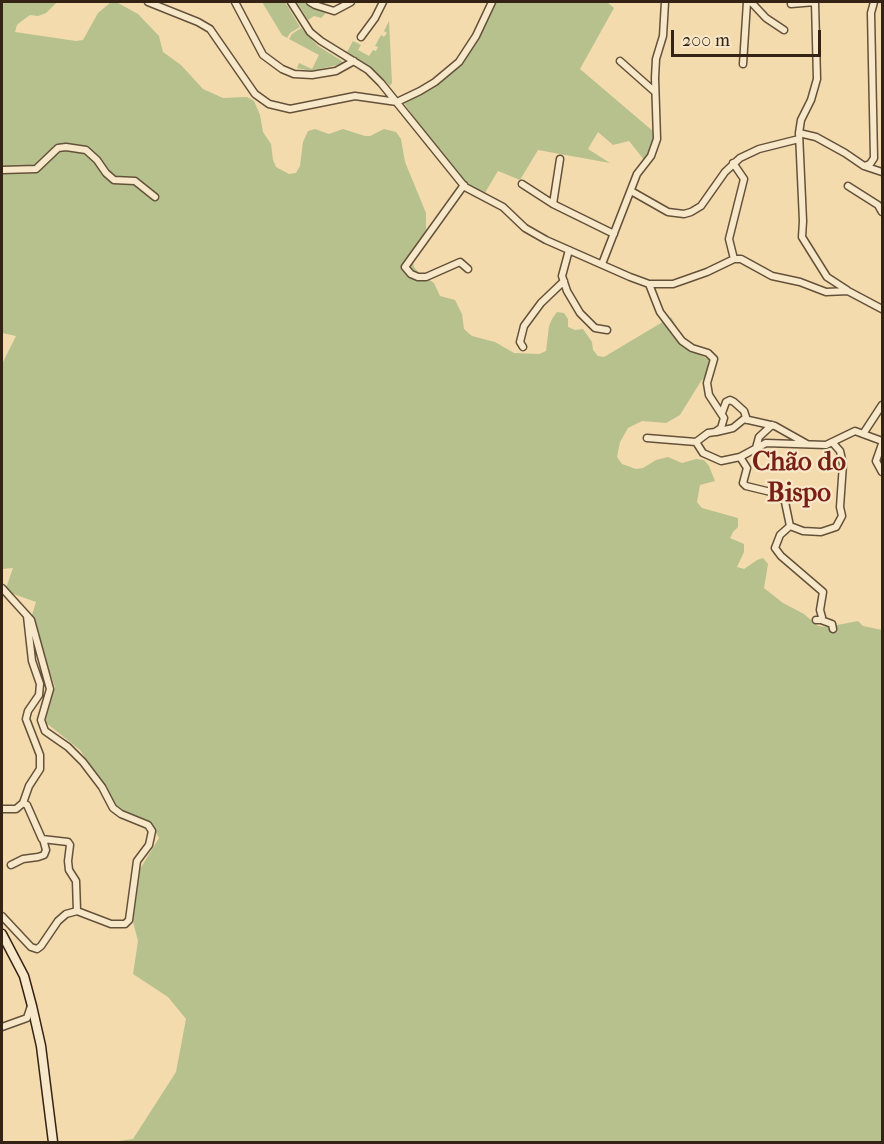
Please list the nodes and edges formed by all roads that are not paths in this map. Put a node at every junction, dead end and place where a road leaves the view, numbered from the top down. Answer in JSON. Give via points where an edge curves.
{"nodes":[{"id":1,"x":148,"y":2,"type":"edge"},
{"id":2,"x":235,"y":2,"type":"edge"},
{"id":3,"x":291,"y":2,"type":"edge"},
{"id":4,"x":310,"y":2,"type":"edge"},
{"id":5,"x":351,"y":2,"type":"edge"},
{"id":6,"x":383,"y":2,"type":"edge"},
{"id":7,"x":492,"y":2,"type":"edge"},
{"id":8,"x":665,"y":2,"type":"edge"},
{"id":9,"x":749,"y":2,"type":"edge"},
{"id":10,"x":815,"y":2,"type":"edge"},
{"id":11,"x":874,"y":2,"type":"edge"},
{"id":12,"x":791,"y":4,"type":"dead end"},
{"id":13,"x":783,"y":30,"type":"dead end"},
{"id":14,"x":361,"y":37,"type":"dead end"},
{"id":15,"x":620,"y":61,"type":"dead end"},
{"id":16,"x":354,"y":62,"type":"junction"},
{"id":17,"x":743,"y":64,"type":"dead end"},
{"id":18,"x":655,"y":92,"type":"junction"},
{"id":19,"x":397,"y":102,"type":"junction"},
{"id":20,"x":799,"y":136,"type":"junction"},
{"id":21,"x":560,"y":159,"type":"dead end"},
{"id":22,"x":733,"y":163,"type":"junction"},
{"id":23,"x":864,"y":166,"type":"junction"},
{"id":24,"x":2,"y":171,"type":"edge"},
{"id":25,"x":882,"y":172,"type":"edge"},
{"id":26,"x":522,"y":184,"type":"dead end"},
{"id":27,"x":464,"y":185,"type":"junction"},
{"id":28,"x":849,"y":186,"type":"dead end"},
{"id":29,"x":631,"y":191,"type":"junction"},
{"id":30,"x":155,"y":197,"type":"dead end"},
{"id":31,"x":553,"y":204,"type":"junction"},
{"id":32,"x":880,"y":204,"type":"edge"},
{"id":33,"x":882,"y":212,"type":"edge"},
{"id":34,"x":614,"y":234,"type":"junction"},
{"id":35,"x":570,"y":250,"type":"junction"},
{"id":36,"x":734,"y":259,"type":"junction"},
{"id":37,"x":602,"y":264,"type":"junction"},
{"id":38,"x":468,"y":269,"type":"dead end"},
{"id":39,"x":564,"y":282,"type":"junction"},
{"id":40,"x":649,"y":284,"type":"junction"},
{"id":41,"x":848,"y":291,"type":"junction"},
{"id":42,"x":882,"y":309,"type":"edge"},
{"id":43,"x":607,"y":330,"type":"dead end"},
{"id":44,"x":523,"y":347,"type":"dead end"},
{"id":45,"x":882,"y":405,"type":"edge"},
{"id":46,"x":722,"y":413,"type":"junction"},
{"id":47,"x":747,"y":420,"type":"junction"},
{"id":48,"x":772,"y":425,"type":"junction"},
{"id":49,"x":715,"y":432,"type":"junction"},
{"id":50,"x":863,"y":434,"type":"junction"},
{"id":51,"x":647,"y":438,"type":"dead end"},
{"id":52,"x":696,"y":442,"type":"junction"},
{"id":53,"x":832,"y":442,"type":"junction"},
{"id":54,"x":882,"y":443,"type":"edge"},
{"id":55,"x":807,"y":445,"type":"junction"},
{"id":56,"x":756,"y":448,"type":"junction"},
{"id":57,"x":740,"y":457,"type":"junction"},
{"id":58,"x":882,"y":472,"type":"edge"},
{"id":59,"x":790,"y":526,"type":"junction"},
{"id":60,"x":2,"y":588,"type":"edge"},
{"id":61,"x":27,"y":615,"type":"junction"},
{"id":62,"x":833,"y":629,"type":"dead end"},
{"id":63,"x":23,"y":803,"type":"junction"},
{"id":64,"x":3,"y":807,"type":"edge"},
{"id":65,"x":42,"y":839,"type":"junction"},
{"id":66,"x":11,"y":866,"type":"dead end"},
{"id":67,"x":77,"y":911,"type":"junction"},
{"id":68,"x":2,"y":916,"type":"edge"},
{"id":69,"x":2,"y":934,"type":"edge"},
{"id":70,"x":32,"y":1006,"type":"junction"},
{"id":71,"x":2,"y":1027,"type":"edge"},
{"id":72,"x":53,"y":1143,"type":"edge"}],
"edges":[{"from":1,"to":19,"type":"street","via":[[210,29],[255,94],[269,104],[290,109],[355,96]]},
{"from":2,"to":16,"type":"street","via":[[263,55],[282,69],[312,75],[336,71]]},
{"from":3,"to":16,"type":"street","via":[[310,32]]},
{"from":4,"to":5,"type":"street","via":[[330,11]]},
{"from":6,"to":14,"type":"street"},
{"from":7,"to":19,"type":"street","via":[[459,62],[435,82]]},
{"from":8,"to":18,"type":"street"},
{"from":9,"to":13,"type":"street"},
{"from":9,"to":17,"type":"street"},
{"from":10,"to":12,"type":"street"},
{"from":10,"to":20,"type":"street","via":[[817,80]]},
{"from":11,"to":23,"type":"street","via":[[874,158]]},
{"from":15,"to":18,"type":"street"},
{"from":16,"to":19,"type":"street","via":[[368,70]]},
{"from":18,"to":29,"type":"street","via":[[657,140]]},
{"from":19,"to":27,"type":"street"},
{"from":20,"to":22,"type":"street","via":[[747,153]]},
{"from":20,"to":23,"type":"street","via":[[816,137]]},
{"from":20,"to":41,"type":"street","via":[[802,237],[827,277]]},
{"from":21,"to":31,"type":"street"},
{"from":22,"to":29,"type":"street","via":[[701,206],[684,214],[668,212]]},
{"from":22,"to":36,"type":"street","via":[[744,179],[729,239]]},
{"from":23,"to":25,"type":"street"},
{"from":24,"to":30,"type":"street","via":[[36,169],[58,148],[86,150],[114,180],[135,180]]},
{"from":26,"to":31,"type":"street"},
{"from":27,"to":35,"type":"street","via":[[503,207],[525,228]]},
{"from":27,"to":38,"type":"street","via":[[405,267],[418,277],[459,262]]},
{"from":28,"to":32,"type":"street"},
{"from":29,"to":34,"type":"street"},
{"from":31,"to":34,"type":"street"},
{"from":32,"to":33,"type":"street"},
{"from":34,"to":37,"type":"street"},
{"from":35,"to":37,"type":"street"},
{"from":35,"to":39,"type":"street","via":[[562,276]]},
{"from":36,"to":40,"type":"street","via":[[673,284]]},
{"from":36,"to":41,"type":"street","via":[[748,261],[772,276],[826,292]]},
{"from":37,"to":40,"type":"street"},
{"from":39,"to":43,"type":"street","via":[[580,313],[595,328]]},
{"from":39,"to":44,"type":"street","via":[[524,326],[520,342]]},
{"from":40,"to":46,"type":"street","via":[[660,312],[682,341],[714,359],[707,383],[709,395]]},
{"from":41,"to":42,"type":"street"},
{"from":45,"to":50,"type":"street"},
{"from":46,"to":47,"type":"street","via":[[730,400],[742,409]]},
{"from":46,"to":49,"type":"street","via":[[723,424]]},
{"from":47,"to":48,"type":"street"},
{"from":47,"to":49,"type":"street"},
{"from":48,"to":55,"type":"street"},
{"from":48,"to":56,"type":"street","via":[[759,437]]},
{"from":49,"to":52,"type":"street"},
{"from":50,"to":53,"type":"street","via":[[855,431]]},
{"from":50,"to":54,"type":"street"},
{"from":51,"to":52,"type":"street"},
{"from":52,"to":57,"type":"street","via":[[703,453],[721,461]]},
{"from":53,"to":55,"type":"street"},
{"from":53,"to":59,"type":"street","via":[[840,451],[843,464],[841,522],[821,532]]},
{"from":54,"to":58,"type":"street","via":[[876,461]]},
{"from":55,"to":56,"type":"street","via":[[766,443]]},
{"from":56,"to":57,"type":"street"},
{"from":57,"to":59,"type":"street","via":[[747,468],[743,483],[779,494],[785,502]]},
{"from":59,"to":62,"type":"street","via":[[777,539],[777,552],[824,592],[818,620],[832,624]]},
{"from":60,"to":61,"type":"street"},
{"from":61,"to":63,"type":"street","via":[[32,662],[40,684],[39,695],[26,719],[40,769]]},
{"from":61,"to":67,"type":"street","via":[[50,689],[41,720],[45,732],[83,762],[113,808],[148,825],[152,831],[149,845],[137,861],[129,920],[125,924],[111,924]]},
{"from":63,"to":64,"type":"street","via":[[16,809]]},
{"from":63,"to":65,"type":"street"},
{"from":65,"to":66,"type":"street","via":[[44,855]]},
{"from":65,"to":67,"type":"street","via":[[70,845],[68,861],[76,881]]},
{"from":67,"to":68,"type":"street","via":[[58,921],[37,949]]},
{"from":69,"to":70,"type":"main road","via":[[24,976]]},
{"from":70,"to":71,"type":"street","via":[[27,1018]]},
{"from":70,"to":72,"type":"main road"}]}
